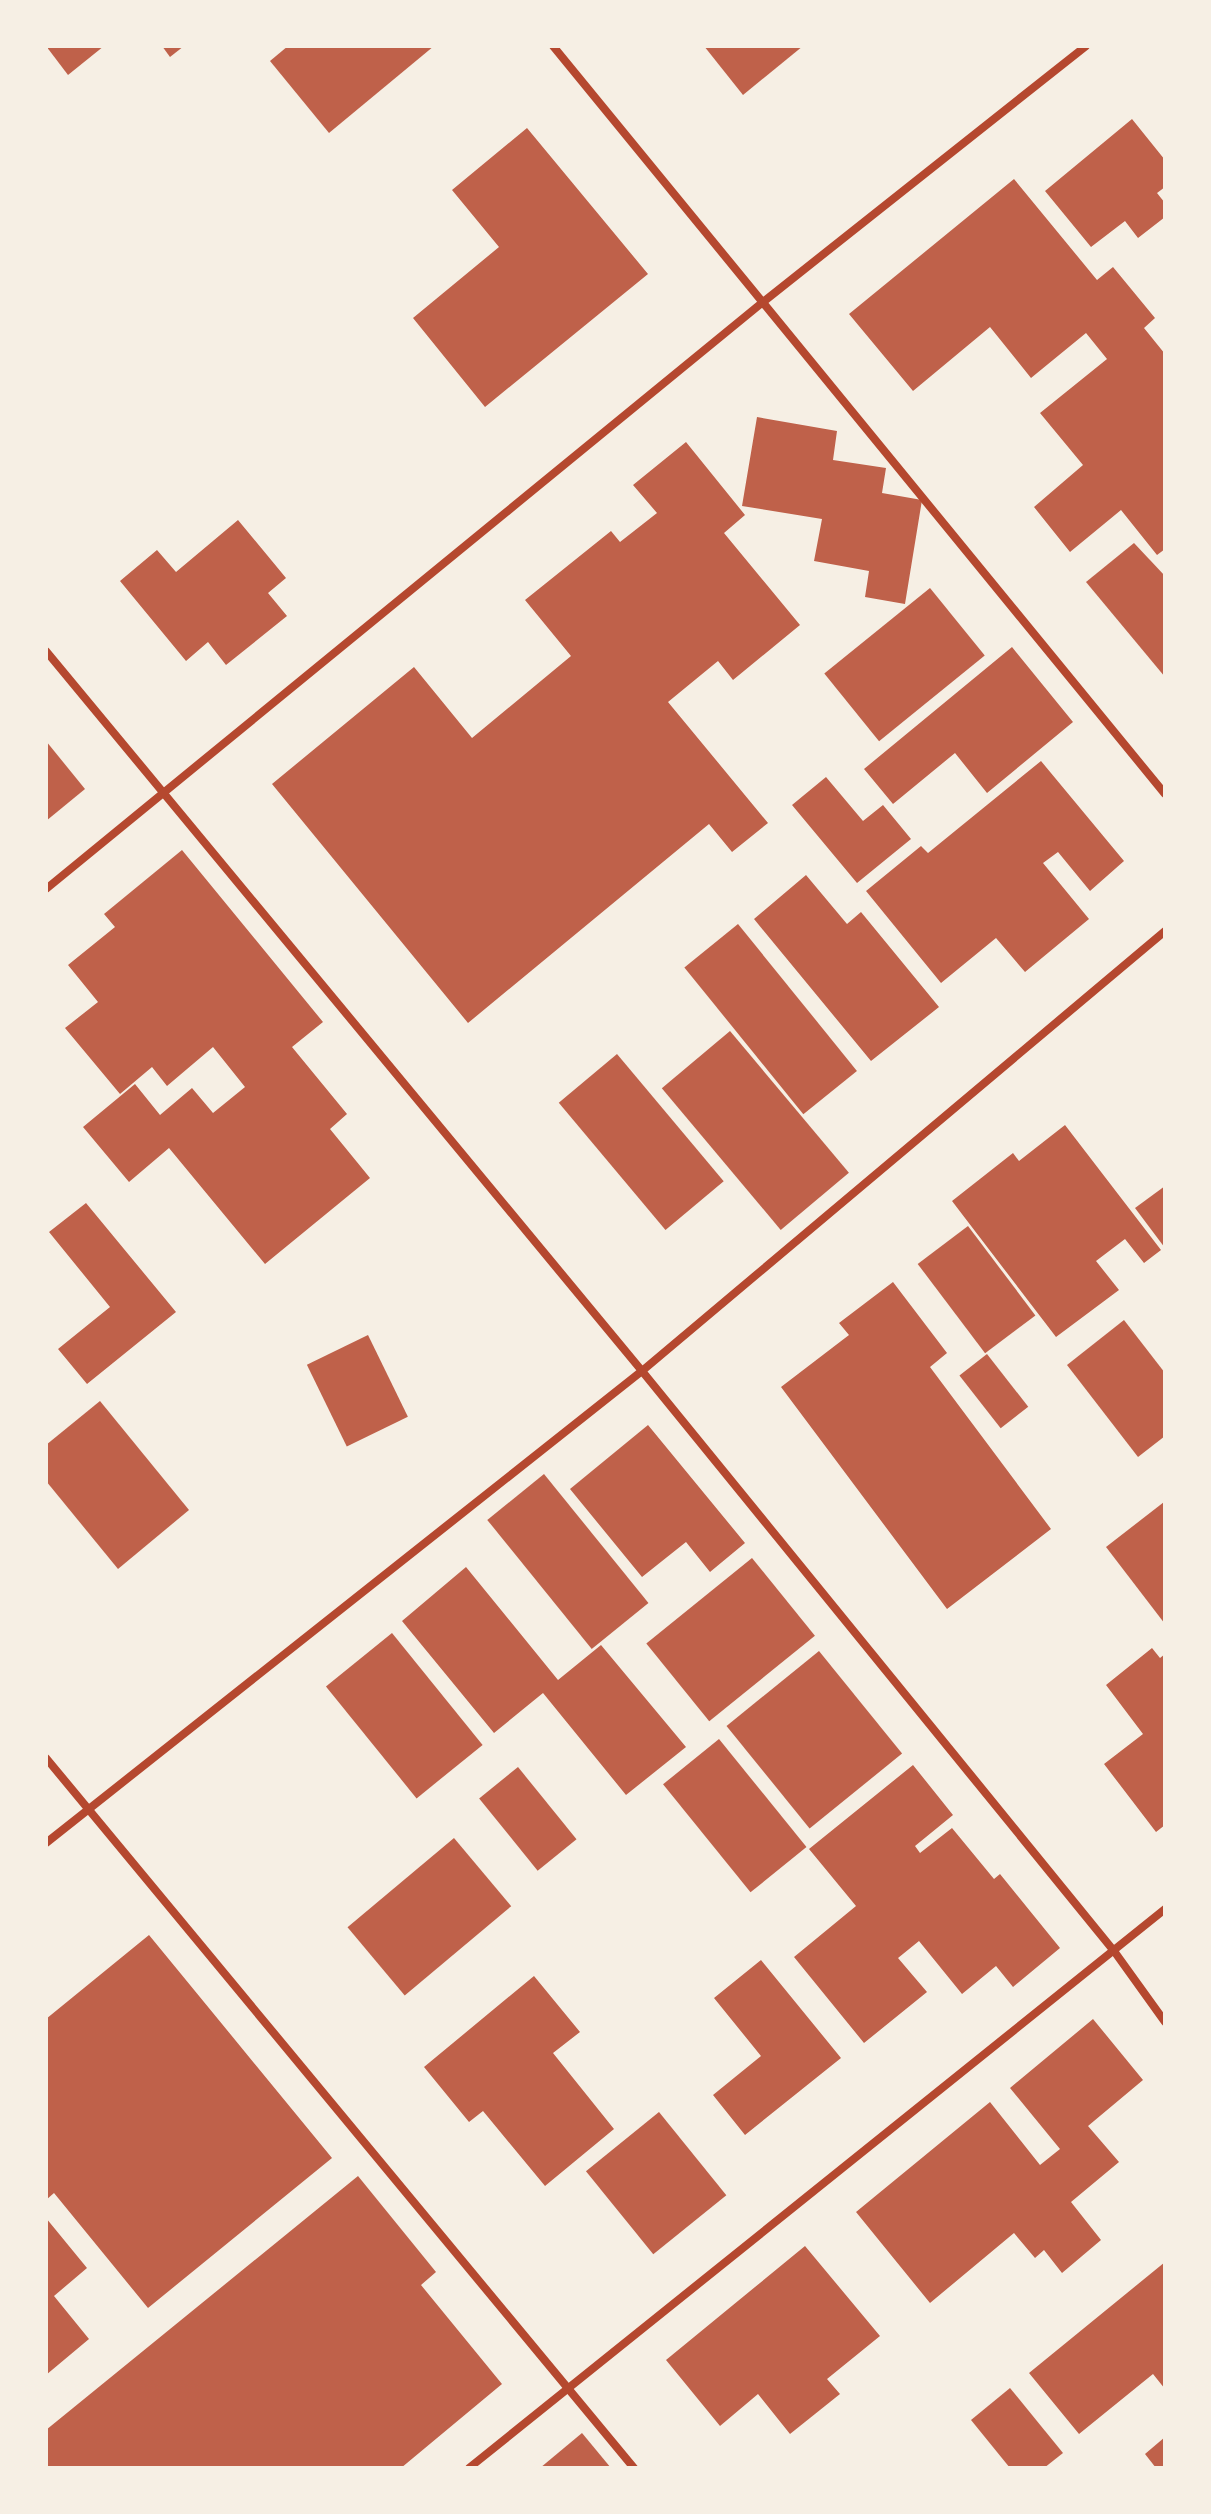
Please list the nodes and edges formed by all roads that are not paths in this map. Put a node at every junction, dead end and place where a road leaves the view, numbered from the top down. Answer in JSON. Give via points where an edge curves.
{"nodes":[{"id":1,"x":553,"y":46,"type":"edge"},
{"id":2,"x":1086,"y":46,"type":"edge"},
{"id":3,"x":763,"y":302,"type":"junction"},
{"id":4,"x":46,"y":651,"type":"edge"},
{"id":5,"x":162,"y":793,"type":"junction"},
{"id":6,"x":1165,"y":794,"type":"edge"},
{"id":7,"x":46,"y":889,"type":"edge"},
{"id":8,"x":1165,"y":931,"type":"edge"},
{"id":9,"x":642,"y":1371,"type":"junction"},
{"id":10,"x":46,"y":1758,"type":"edge"},
{"id":11,"x":88,"y":1810,"type":"junction"},
{"id":12,"x":46,"y":1843,"type":"edge"},
{"id":13,"x":1165,"y":1909,"type":"edge"},
{"id":14,"x":1114,"y":1951,"type":"junction"},
{"id":15,"x":1165,"y":2022,"type":"edge"},
{"id":16,"x":570,"y":2391,"type":"junction"},
{"id":17,"x":469,"y":2468,"type":"edge"},
{"id":18,"x":634,"y":2468,"type":"edge"}],
"edges":[{"from":1,"to":3,"type":"street"},
{"from":2,"to":3,"type":"street"},
{"from":3,"to":5,"type":"street"},
{"from":3,"to":6,"type":"street"},
{"from":4,"to":5,"type":"street"},
{"from":5,"to":7,"type":"street"},
{"from":5,"to":9,"type":"street"},
{"from":8,"to":9,"type":"street"},
{"from":9,"to":11,"type":"street"},
{"from":9,"to":14,"type":"street"},
{"from":10,"to":11,"type":"street"},
{"from":11,"to":12,"type":"street"},
{"from":11,"to":16,"type":"street"},
{"from":13,"to":14,"type":"street"},
{"from":14,"to":15,"type":"street"},
{"from":14,"to":16,"type":"street"},
{"from":16,"to":17,"type":"street"},
{"from":16,"to":18,"type":"street"}]}
